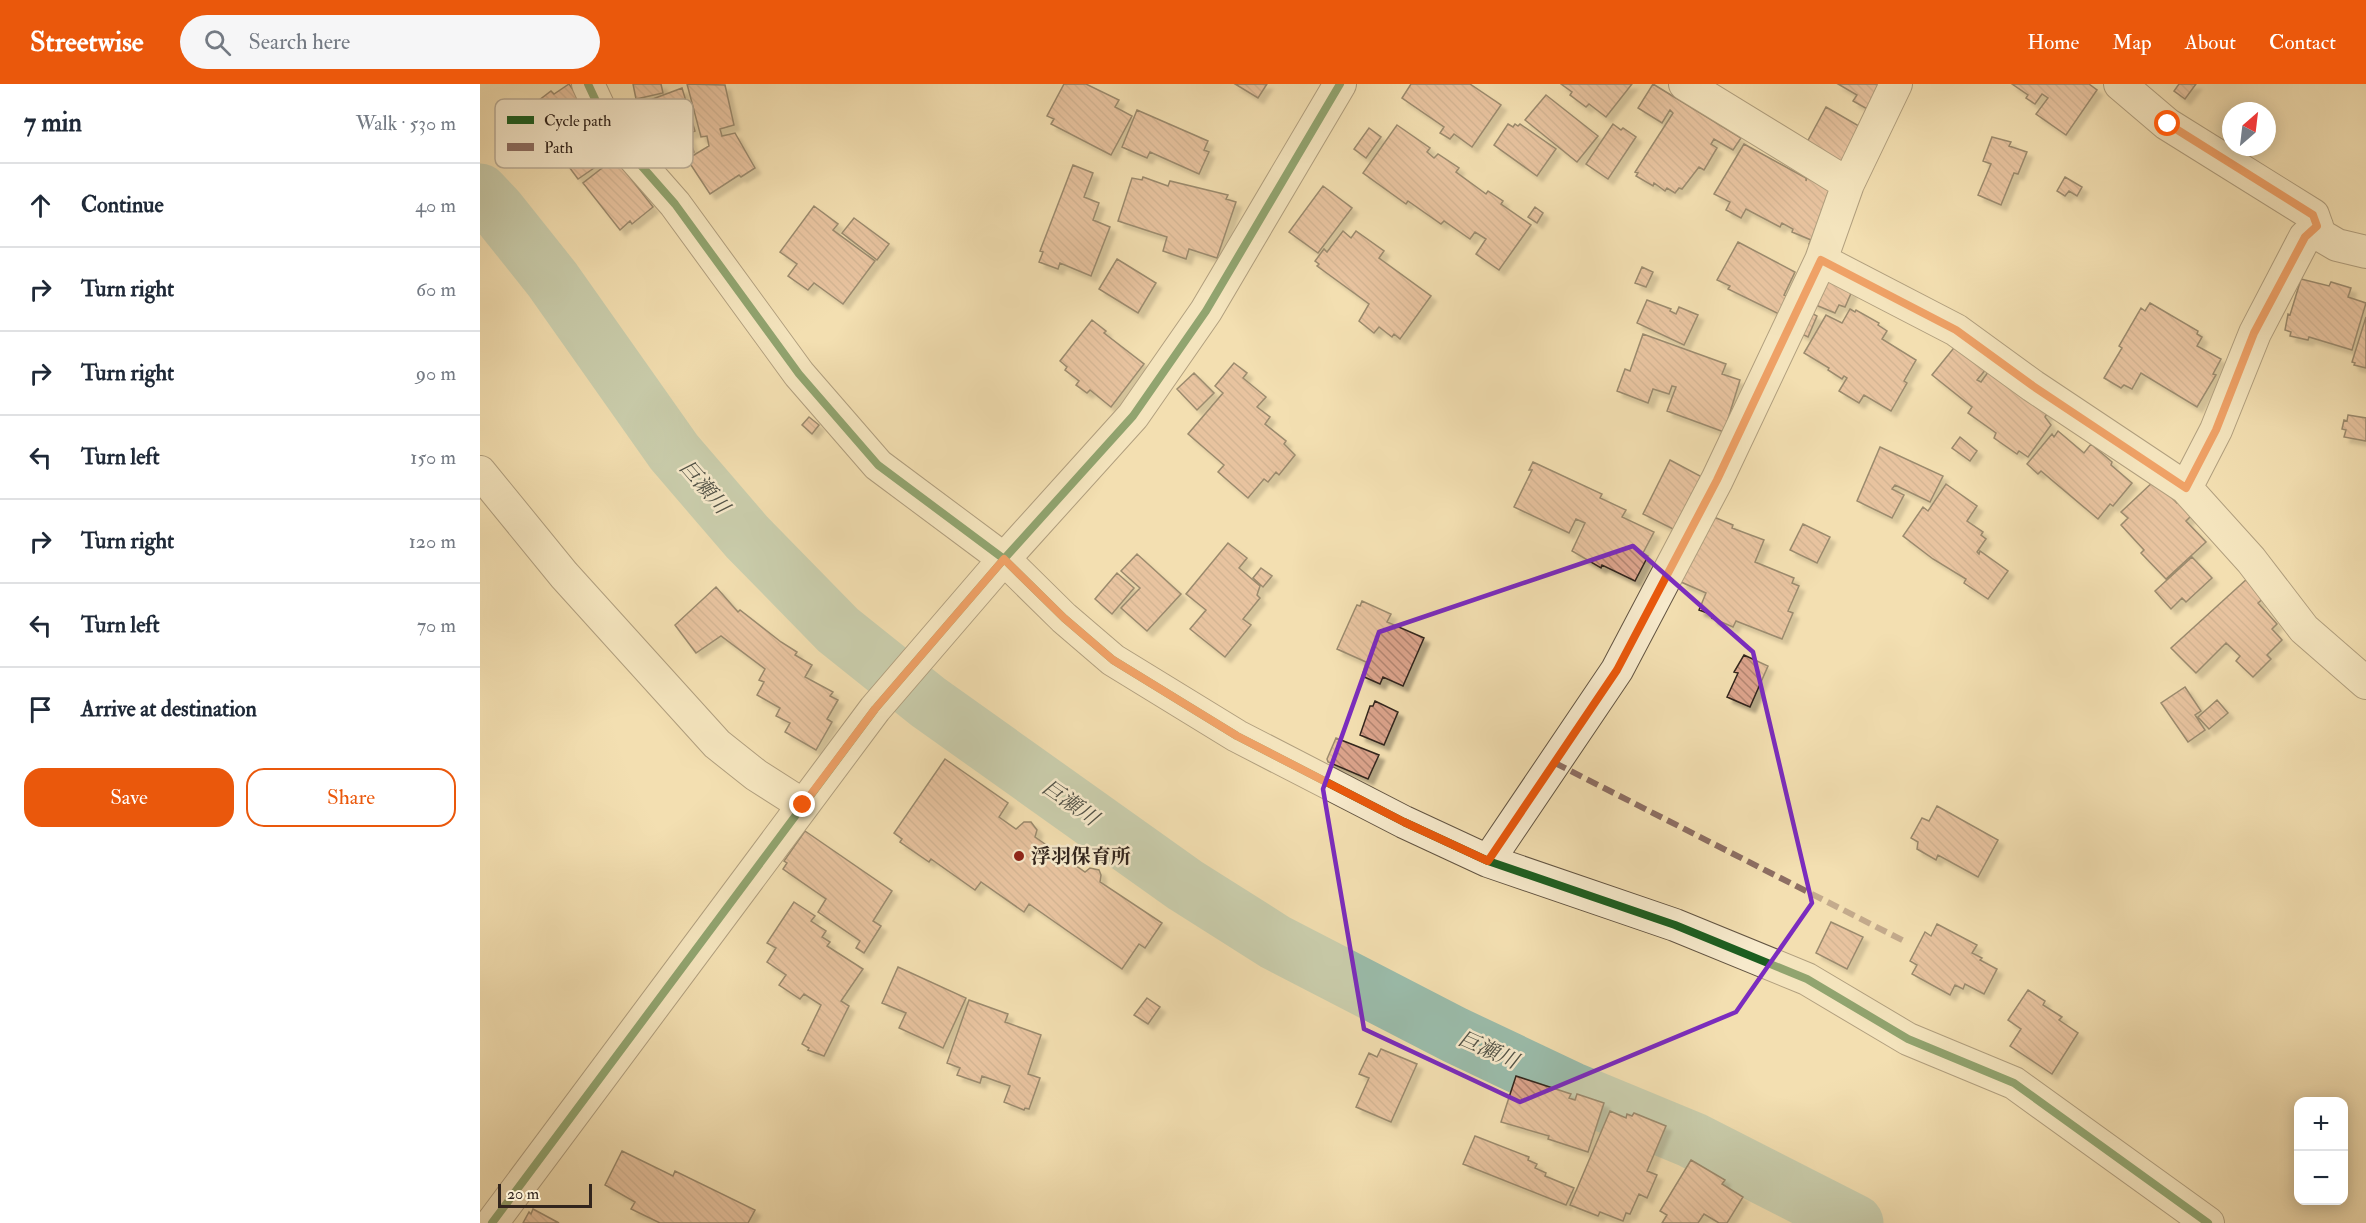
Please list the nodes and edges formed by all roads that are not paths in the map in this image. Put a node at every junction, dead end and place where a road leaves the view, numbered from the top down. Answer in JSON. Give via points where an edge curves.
{"nodes":[{"id":1,"x":588,"y":84,"type":"edge"},
{"id":2,"x":1340,"y":84,"type":"edge"},
{"id":3,"x":1685,"y":84,"type":"edge"},
{"id":4,"x":1896,"y":84,"type":"edge"},
{"id":5,"x":2120,"y":84,"type":"edge"},
{"id":6,"x":595,"y":99,"type":"edge"},
{"id":7,"x":643,"y":168,"type":"edge"},
{"id":8,"x":1848,"y":184,"type":"junction"},
{"id":9,"x":2317,"y":226,"type":"junction"},
{"id":10,"x":2366,"y":252,"type":"edge"},
{"id":11,"x":1821,"y":260,"type":"junction"},
{"id":12,"x":480,"y":472,"type":"edge"},
{"id":13,"x":2186,"y":488,"type":"junction"},
{"id":14,"x":1004,"y":559,"type":"junction"},
{"id":15,"x":2366,"y":683,"type":"edge"},
{"id":16,"x":803,"y":805,"type":"junction"},
{"id":17,"x":1488,"y":861,"type":"junction"},
{"id":18,"x":492,"y":1223,"type":"edge"},
{"id":19,"x":2208,"y":1223,"type":"edge"}],
"edges":[{"from":1,"to":6,"type":"street"},
{"from":2,"to":14,"type":"street","via":[[1206,311],[1133,416]]},
{"from":3,"to":8,"type":"street"},
{"from":4,"to":8,"type":"street"},
{"from":5,"to":9,"type":"street","via":[[2168,124],[2313,215]]},
{"from":7,"to":14,"type":"street","via":[[675,204],[799,374],[878,465]]},
{"from":8,"to":11,"type":"street"},
{"from":9,"to":10,"type":"street","via":[[2320,235],[2337,245]]},
{"from":9,"to":13,"type":"street","via":[[2305,237],[2254,333],[2216,430]]},
{"from":11,"to":13,"type":"street","via":[[1956,330]]},
{"from":11,"to":17,"type":"street","via":[[1717,480],[1617,670]]},
{"from":12,"to":16,"type":"street","via":[[564,575],[717,744]]},
{"from":13,"to":15,"type":"street","via":[[2251,560],[2304,628]]},
{"from":14,"to":16,"type":"street","via":[[875,709]]},
{"from":14,"to":17,"type":"street","via":[[1113,660],[1237,736]]},
{"from":16,"to":18,"type":"street"},
{"from":17,"to":19,"type":"street","via":[[1675,925],[1807,979],[1908,1039],[2013,1083]]}]}
